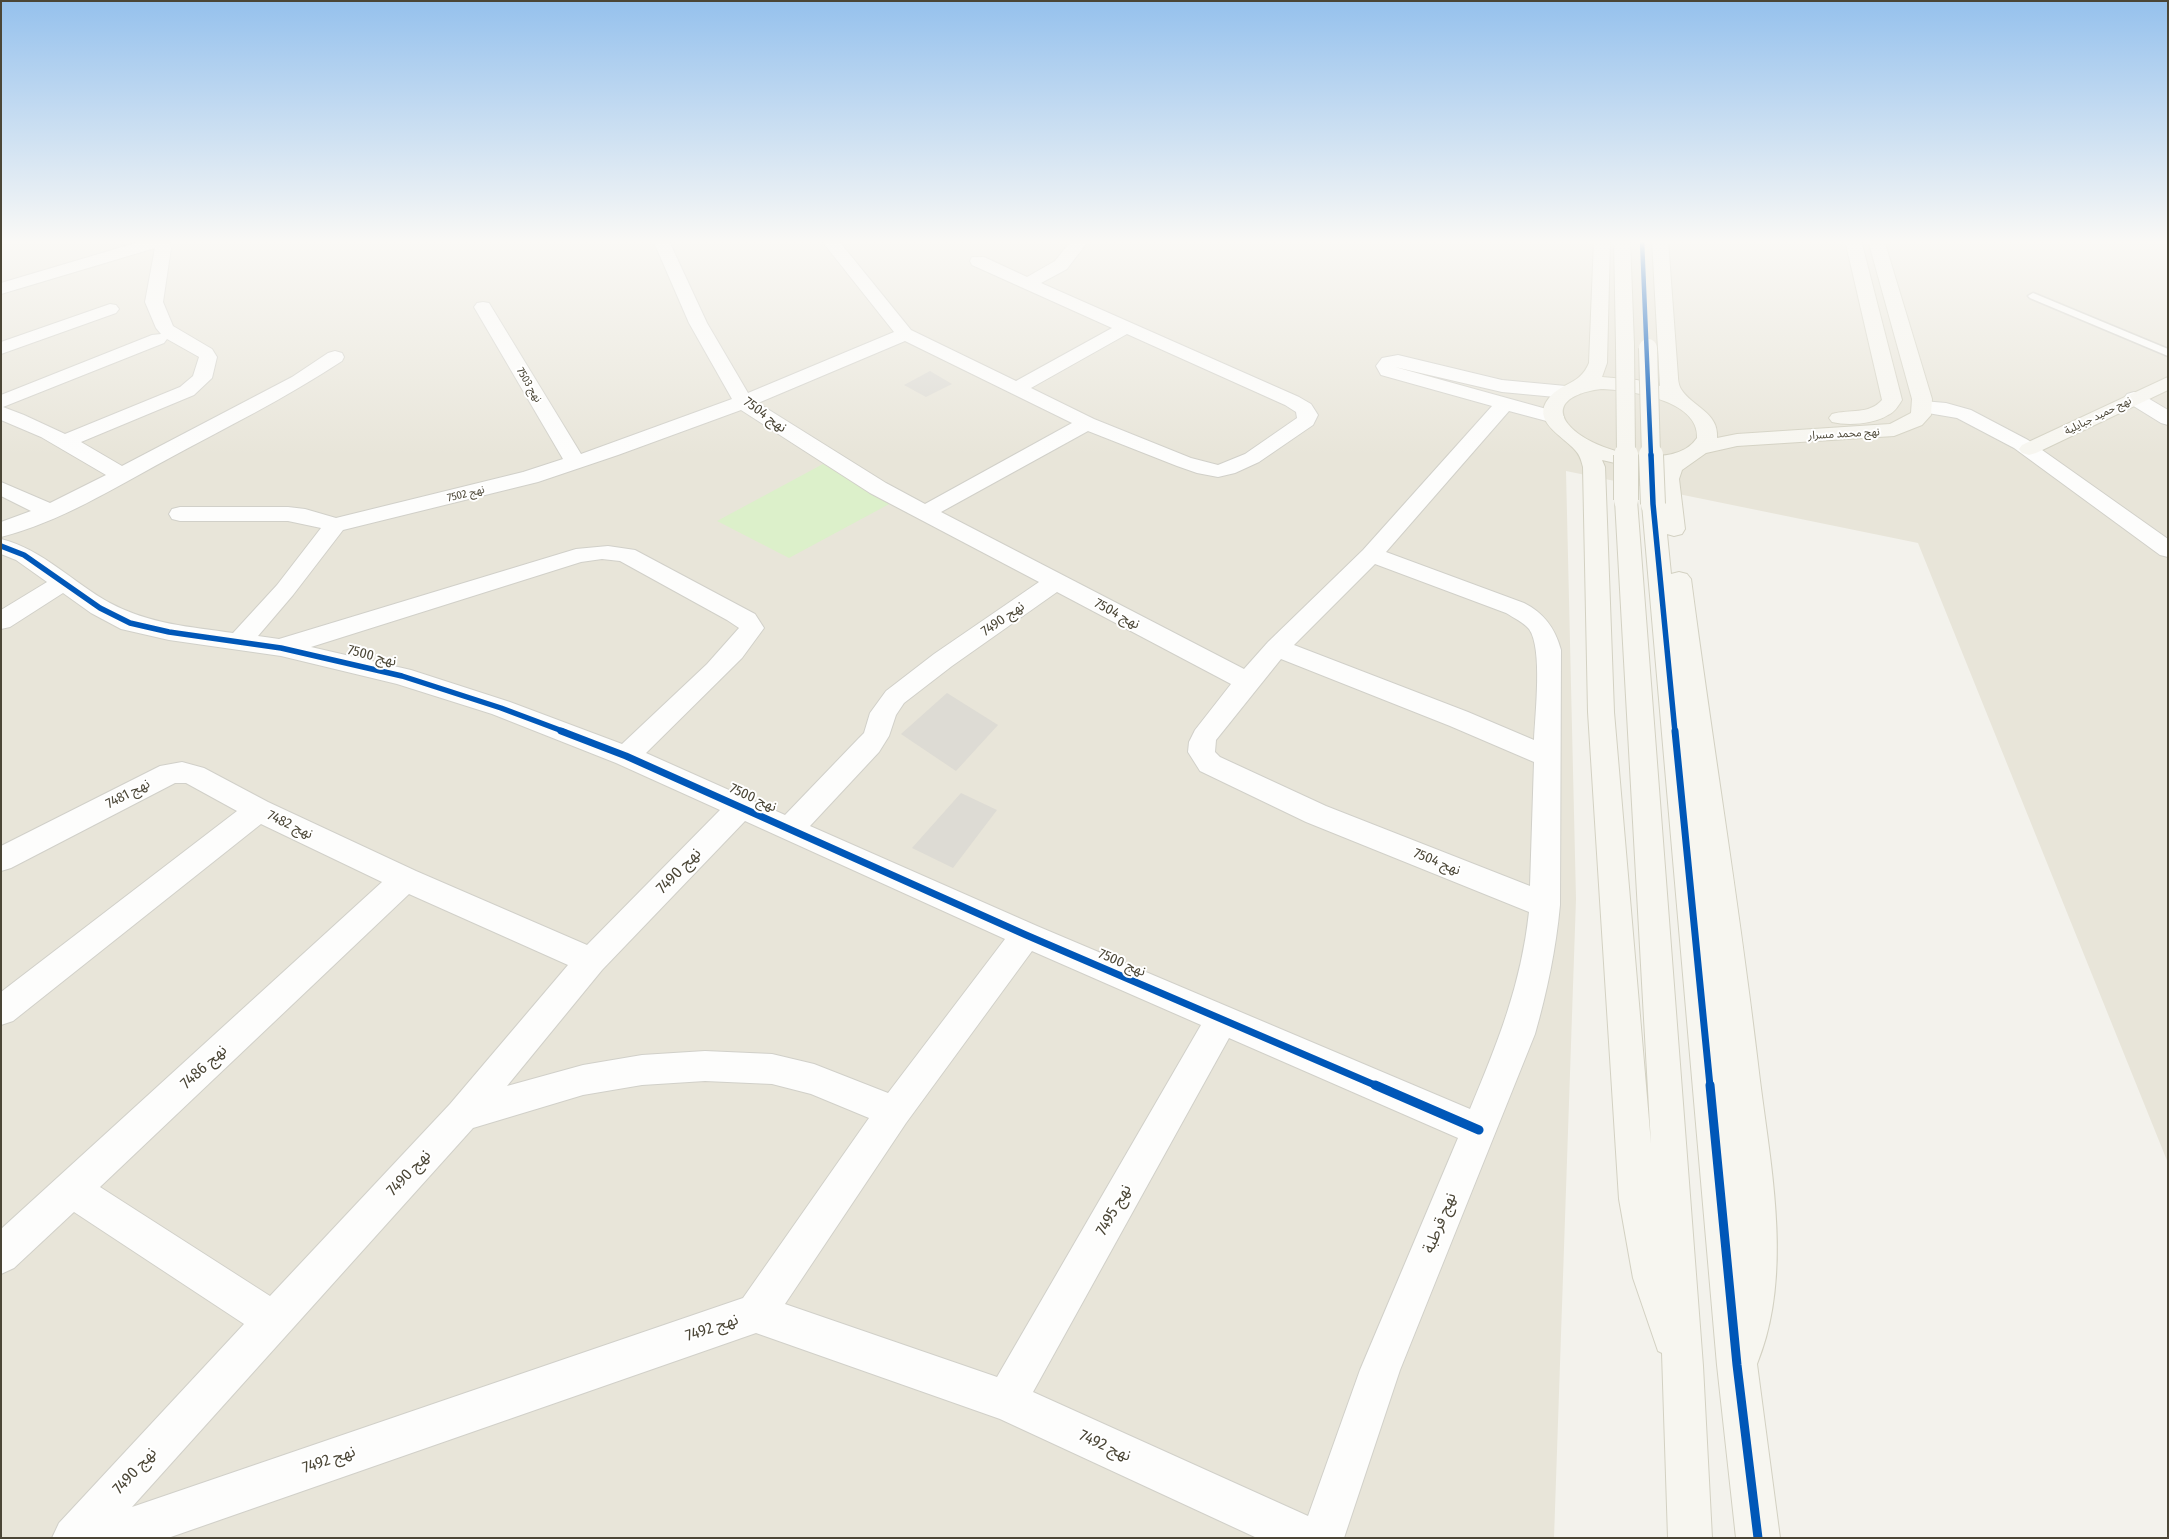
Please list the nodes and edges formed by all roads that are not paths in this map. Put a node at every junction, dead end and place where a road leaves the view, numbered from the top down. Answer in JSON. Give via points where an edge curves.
{"nodes":[{"id":1,"x":102,"y":312,"type":"edge"},
{"id":2,"x":158,"y":312,"type":"edge"},
{"id":3,"x":485,"y":312,"type":"edge"},
{"id":4,"x":693,"y":312,"type":"edge"},
{"id":5,"x":887,"y":312,"type":"edge"},
{"id":6,"x":1094,"y":312,"type":"edge"},
{"id":7,"x":1600,"y":312,"type":"edge"},
{"id":8,"x":1624,"y":312,"type":"edge"},
{"id":9,"x":1646,"y":312,"type":"edge"},
{"id":10,"x":1664,"y":312,"type":"edge"},
{"id":11,"x":1870,"y":312,"type":"edge"},
{"id":12,"x":1896,"y":312,"type":"edge"},
{"id":13,"x":2070,"y":312,"type":"edge"},
{"id":14,"x":1127,"y":326,"type":"junction"},
{"id":15,"x":905,"y":334,"type":"junction"},
{"id":16,"x":158,"y":339,"type":"dead end"},
{"id":17,"x":1,"y":348,"type":"edge"},
{"id":18,"x":2168,"y":353,"type":"edge"},
{"id":19,"x":335,"y":357,"type":"dead end"},
{"id":20,"x":2168,"y":383,"type":"edge"},
{"id":21,"x":1017,"y":388,"type":"junction"},
{"id":22,"x":1573,"y":389,"type":"junction"},
{"id":23,"x":2134,"y":398,"type":"junction"},
{"id":24,"x":1,"y":402,"type":"edge"},
{"id":25,"x":742,"y":402,"type":"junction"},
{"id":26,"x":1504,"y":404,"type":"junction"},
{"id":27,"x":1923,"y":407,"type":"junction"},
{"id":28,"x":1689,"y":408,"type":"junction"},
{"id":29,"x":1,"y":413,"type":"edge"},
{"id":30,"x":1554,"y":416,"type":"junction"},
{"id":31,"x":2168,"y":419,"type":"edge"},
{"id":32,"x":1087,"y":423,"type":"junction"},
{"id":33,"x":64,"y":442,"type":"junction"},
{"id":34,"x":1581,"y":444,"type":"junction"},
{"id":35,"x":2029,"y":449,"type":"junction"},
{"id":36,"x":1693,"y":452,"type":"junction"},
{"id":37,"x":576,"y":463,"type":"junction"},
{"id":38,"x":122,"y":475,"type":"junction"},
{"id":39,"x":1,"y":488,"type":"edge"},
{"id":40,"x":1640,"y":502,"type":"junction"},
{"id":41,"x":50,"y":512,"type":"junction"},
{"id":42,"x":924,"y":513,"type":"junction"},
{"id":43,"x":180,"y":514,"type":"dead end"},
{"id":44,"x":335,"y":526,"type":"junction"},
{"id":45,"x":1,"y":530,"type":"edge"},
{"id":46,"x":1,"y":546,"type":"edge"},
{"id":47,"x":2168,"y":550,"type":"edge"},
{"id":48,"x":1371,"y":555,"type":"junction"},
{"id":49,"x":1056,"y":582,"type":"junction"},
{"id":50,"x":63,"y":583,"type":"junction"},
{"id":51,"x":1,"y":621,"type":"edge"},
{"id":52,"x":239,"y":642,"type":"junction"},
{"id":53,"x":281,"y":648,"type":"junction"},
{"id":54,"x":1277,"y":648,"type":"junction"},
{"id":55,"x":1247,"y":682,"type":"junction"},
{"id":56,"x":626,"y":756,"type":"junction"},
{"id":57,"x":1547,"y":757,"type":"junction"},
{"id":58,"x":741,"y":807,"type":"junction"},
{"id":59,"x":258,"y":810,"type":"junction"},
{"id":60,"x":790,"y":828,"type":"junction"},
{"id":61,"x":1,"y":860,"type":"edge"},
{"id":62,"x":405,"y":879,"type":"junction"},
{"id":63,"x":1545,"y":905,"type":"junction"},
{"id":64,"x":1026,"y":935,"type":"junction"},
{"id":65,"x":592,"y":961,"type":"junction"},
{"id":66,"x":1,"y":1011,"type":"edge"},
{"id":67,"x":1222,"y":1019,"type":"junction"},
{"id":68,"x":894,"y":1112,"type":"junction"},
{"id":69,"x":462,"y":1115,"type":"junction"},
{"id":70,"x":1479,"y":1130,"type":"junction"},
{"id":71,"x":72,"y":1190,"type":"junction"},
{"id":72,"x":1,"y":1255,"type":"edge"},
{"id":73,"x":756,"y":1313,"type":"junction"},
{"id":74,"x":273,"y":1320,"type":"junction"},
{"id":75,"x":1737,"y":1365,"type":"junction"},
{"id":76,"x":1683,"y":1366,"type":"junction"},
{"id":77,"x":1006,"y":1401,"type":"junction"},
{"id":78,"x":74,"y":1538,"type":"edge"},
{"id":79,"x":104,"y":1538,"type":"edge"},
{"id":80,"x":1307,"y":1538,"type":"edge"},
{"id":81,"x":1322,"y":1538,"type":"edge"},
{"id":82,"x":1690,"y":1538,"type":"edge"},
{"id":83,"x":1758,"y":1538,"type":"edge"}],
"edges":[{"from":1,"to":17,"type":"street"},
{"from":2,"to":33,"type":"street","via":[[170,333],[208,357],[202,378],[187,391]]},
{"from":3,"to":37,"type":"street","name":"نهج 7503"},
{"from":4,"to":25,"type":"street","name":"نهج 7504"},
{"from":5,"to":15,"type":"street"},
{"from":6,"to":14,"type":"street"},
{"from":7,"to":22,"type":"street","via":[[1598,363],[1593,376]]},
{"from":8,"to":40,"type":"street","bridge":true},
{"from":9,"to":40,"type":"street","bridge":true,"via":[[1648,348]]},
{"from":10,"to":28,"type":"street","via":[[1668,377],[1672,390]]},
{"from":11,"to":28,"type":"street","name":"نهج محمد مسرار","via":[[1891,394],[1889,406],[1874,414],[1760,424],[1727,421]]},
{"from":12,"to":27,"type":"street"},
{"from":13,"to":18,"type":"lane"},
{"from":14,"to":21,"type":"street"},
{"from":14,"to":32,"type":"street","via":[[1292,400],[1304,408],[1308,415],[1306,421],[1252,458],[1218,471],[1184,462]]},
{"from":15,"to":21,"type":"street"},
{"from":15,"to":25,"type":"street","name":"نهج 7502"},
{"from":16,"to":24,"type":"street"},
{"from":19,"to":38,"type":"street","via":[[299,381]]},
{"from":20,"to":23,"type":"street","name":"نهج حميد جبايلية"},
{"from":21,"to":32,"type":"street"},
{"from":22,"to":26,"type":"street","via":[[1531,391],[1398,361],[1385,366],[1388,371]]},
{"from":22,"to":28,"type":"street","name":"نهج محمد مسرار","via":[[1601,383],[1626,384],[1663,393]]},
{"from":22,"to":30,"type":"street","via":[[1555,403]]},
{"from":23,"to":31,"type":"street"},
{"from":23,"to":35,"type":"street","name":"نهج حميد جبايلية"},
{"from":25,"to":37,"type":"street","name":"نهج 7502"},
{"from":25,"to":42,"type":"street","name":"نهج 7504","via":[[824,456]]},
{"from":26,"to":30,"type":"street"},
{"from":26,"to":48,"type":"street"},
{"from":27,"to":35,"type":"street","via":[[1964,414]]},
{"from":27,"to":36,"type":"street","name":"نهج محمد مسرار","via":[[1915,421],[1894,430],[1737,440]]},
{"from":28,"to":36,"type":"street","via":[[1706,426],[1706,440]]},
{"from":29,"to":33,"type":"street"},
{"from":30,"to":34,"type":"street","via":[[1563,431]]},
{"from":32,"to":42,"type":"street"},
{"from":33,"to":38,"type":"street"},
{"from":34,"to":36,"type":"street","name":"نهج محمد مسرار","via":[[1633,461],[1660,462]]},
{"from":34,"to":76,"type":"street","via":[[1594,467],[1601,712],[1637,1199],[1652,1278]]},
{"from":35,"to":47,"type":"street"},
{"from":36,"to":75,"type":"street","via":[[1672,467],[1668,479],[1697,731],[1731,968],[1760,1260],[1749,1331]]},
{"from":37,"to":44,"type":"street","name":"نهج 7502"},
{"from":38,"to":41,"type":"street"},
{"from":39,"to":41,"type":"street"},
{"from":40,"to":75,"type":"street"},
{"from":40,"to":76,"type":"street"},
{"from":41,"to":45,"type":"street"},
{"from":42,"to":49,"type":"street","name":"نهج 7504"},
{"from":43,"to":44,"type":"street","via":[[288,514]]},
{"from":44,"to":52,"type":"street"},
{"from":46,"to":50,"type":"street","name":"نهج 7500","via":[[24,555]]},
{"from":48,"to":54,"type":"street"},
{"from":48,"to":57,"type":"street","name":"نهج قرطبة","via":[[1493,598],[1529,615],[1538,623],[1545,633],[1549,650]]},
{"from":49,"to":55,"type":"street","name":"نهج 7504"},
{"from":49,"to":60,"type":"street","name":"نهج 7490","via":[[895,697],[883,713],[870,744]]},
{"from":50,"to":51,"type":"street"},
{"from":50,"to":52,"type":"street","name":"نهج 7500","via":[[130,623]]},
{"from":52,"to":53,"type":"street","name":"نهج 7500"},
{"from":53,"to":56,"type":"street","name":"نهج 7500","via":[[402,676],[501,708]]},
{"from":53,"to":56,"type":"street","via":[[576,556],[598,552],[627,555],[736,614],[752,628],[733,652]]},
{"from":54,"to":55,"type":"street"},
{"from":54,"to":57,"type":"street"},
{"from":55,"to":63,"type":"street","name":"نهج 7504","via":[[1204,737],[1201,755],[1210,764],[1316,814]]},
{"from":56,"to":58,"type":"street","name":"نهج 7500"},
{"from":57,"to":63,"type":"street","name":"نهج قرطبة"},
{"from":58,"to":60,"type":"street","name":"نهج 7500"},
{"from":58,"to":65,"type":"street","name":"نهج 7490"},
{"from":59,"to":61,"type":"street","name":"نهج 7481","via":[[194,775],[170,773]]},
{"from":59,"to":62,"type":"street","name":"نهج 7482"},
{"from":59,"to":66,"type":"street","name":"نهج 7482"},
{"from":60,"to":64,"type":"street","name":"نهج 7500"},
{"from":62,"to":65,"type":"street","name":"نهج 7482"},
{"from":62,"to":71,"type":"street","name":"نهج 7486"},
{"from":63,"to":70,"type":"street","name":"نهج قرطبة","via":[[1535,972],[1518,1034]]},
{"from":64,"to":67,"type":"street","name":"نهج 7500"},
{"from":64,"to":68,"type":"street"},
{"from":65,"to":69,"type":"street","name":"نهج 7490"},
{"from":67,"to":70,"type":"street","name":"نهج 7500"},
{"from":67,"to":77,"type":"street","name":"نهج 7495"},
{"from":68,"to":69,"type":"street","via":[[814,1078],[772,1068],[705,1066],[642,1070],[582,1080]]},
{"from":68,"to":73,"type":"street"},
{"from":69,"to":74,"type":"street","name":"نهج 7490"},
{"from":70,"to":81,"type":"street","name":"نهج قرطبة","via":[[1380,1370]]},
{"from":71,"to":72,"type":"street","name":"نهج 7486"},
{"from":71,"to":74,"type":"street"},
{"from":73,"to":77,"type":"street","name":"نهج 7492"},
{"from":73,"to":79,"type":"street","name":"نهج 7492"},
{"from":74,"to":78,"type":"street","name":"نهج 7490"},
{"from":75,"to":83,"type":"street"},
{"from":76,"to":82,"type":"street"},
{"from":77,"to":80,"type":"street","name":"نهج 7492"}]}
